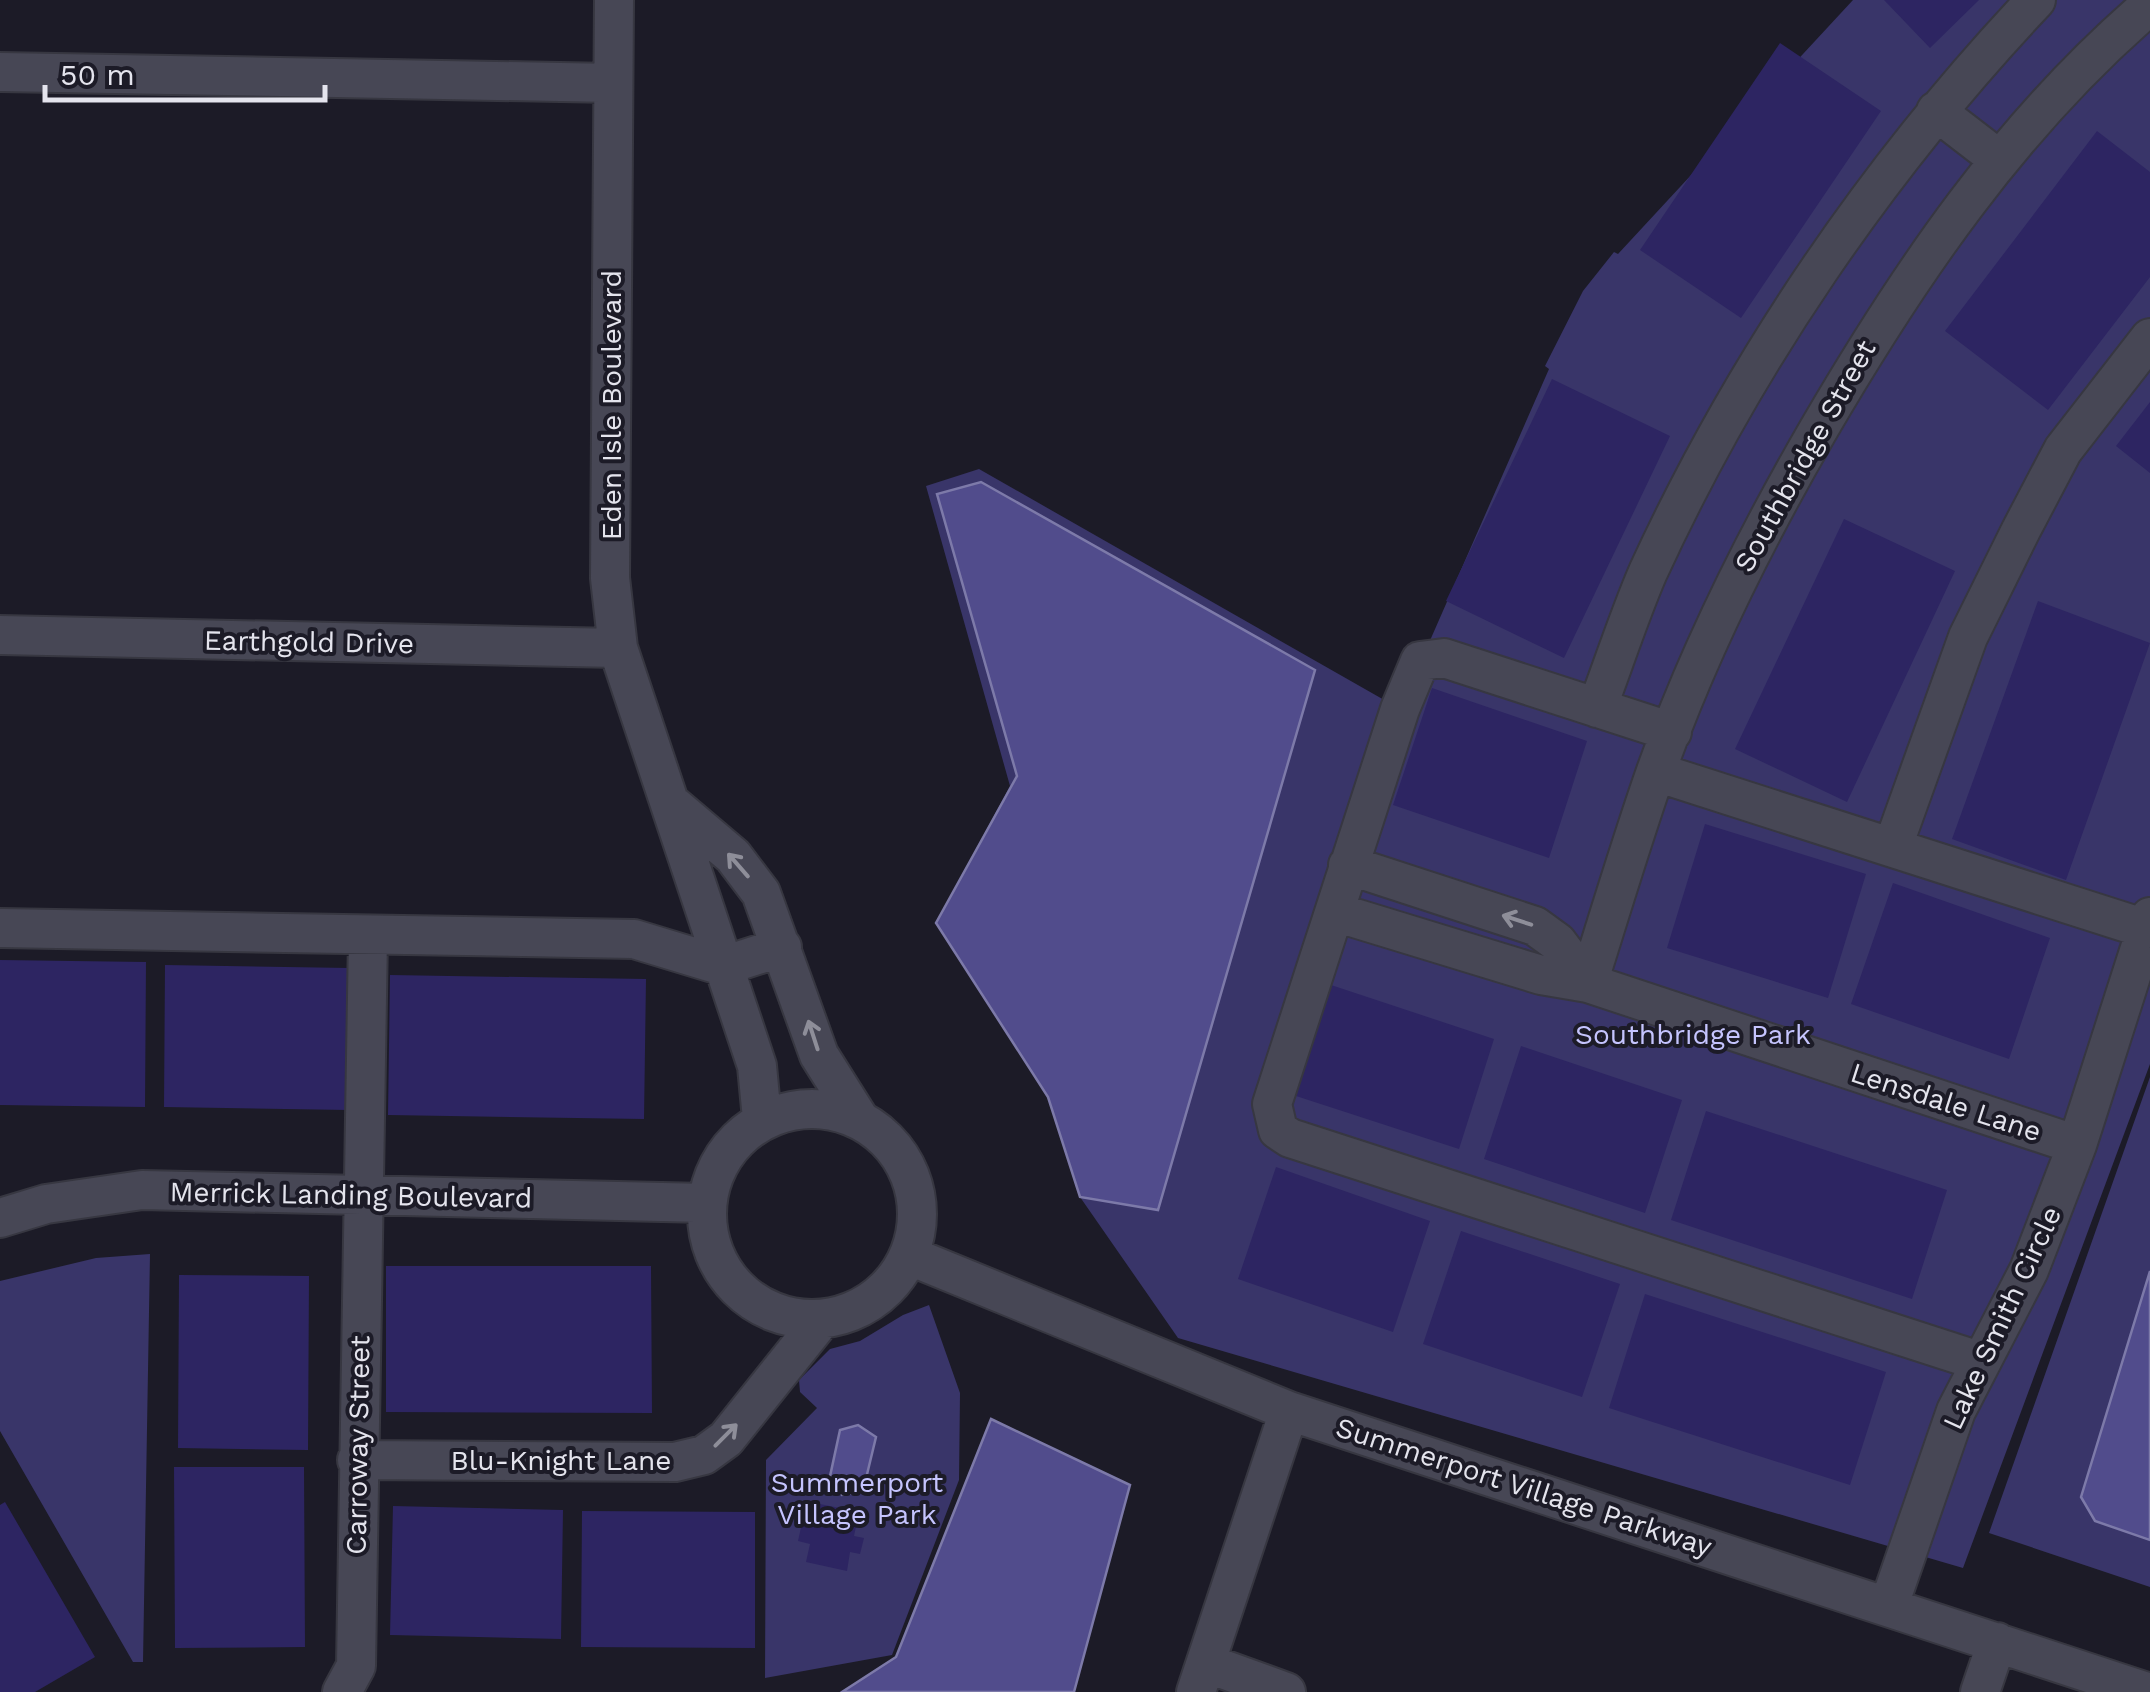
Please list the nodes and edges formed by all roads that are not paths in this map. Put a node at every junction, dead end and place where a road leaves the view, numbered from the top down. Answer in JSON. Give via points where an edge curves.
{"nodes":[{"id":1,"x":614,"y":0,"type":"edge"},
{"id":2,"x":2036,"y":0,"type":"edge"},
{"id":3,"x":2150,"y":5,"type":"edge"},
{"id":4,"x":0,"y":72,"type":"edge"},
{"id":5,"x":613,"y":83,"type":"junction"},
{"id":6,"x":1936,"y":111,"type":"junction"},
{"id":7,"x":1997,"y":158,"type":"junction"},
{"id":8,"x":2150,"y":338,"type":"edge"},
{"id":9,"x":0,"y":635,"type":"edge"},
{"id":10,"x":618,"y":648,"type":"junction"},
{"id":11,"x":1597,"y":708,"type":"junction"},
{"id":12,"x":1672,"y":732,"type":"junction"},
{"id":13,"x":1656,"y":772,"type":"junction"},
{"id":14,"x":669,"y":800,"type":"junction"},
{"id":15,"x":1893,"y":846,"type":"junction"},
{"id":16,"x":1348,"y":865,"type":"junction"},
{"id":17,"x":1335,"y":912,"type":"junction"},
{"id":18,"x":2148,"y":923,"type":"edge"},
{"id":19,"x":0,"y":928,"type":"edge"},
{"id":20,"x":368,"y":936,"type":"junction"},
{"id":21,"x":782,"y":946,"type":"junction"},
{"id":22,"x":723,"y":966,"type":"junction"},
{"id":23,"x":1588,"y":983,"type":"junction"},
{"id":24,"x":858,"y":1117,"type":"junction"},
{"id":25,"x":762,"y":1119,"type":"junction"},
{"id":26,"x":2077,"y":1145,"type":"junction"},
{"id":27,"x":363,"y":1195,"type":"junction"},
{"id":28,"x":706,"y":1203,"type":"junction"},
{"id":29,"x":0,"y":1218,"type":"edge"},
{"id":30,"x":910,"y":1256,"type":"junction"},
{"id":31,"x":821,"y":1320,"type":"junction"},
{"id":32,"x":1979,"y":1361,"type":"junction"},
{"id":33,"x":1289,"y":1412,"type":"junction"},
{"id":34,"x":357,"y":1460,"type":"junction"},
{"id":35,"x":1889,"y":1606,"type":"junction"},
{"id":36,"x":1997,"y":1642,"type":"junction"},
{"id":37,"x":1201,"y":1677,"type":"edge"},
{"id":38,"x":342,"y":1692,"type":"edge"},
{"id":39,"x":1286,"y":1692,"type":"edge"},
{"id":40,"x":1980,"y":1692,"type":"edge"},
{"id":41,"x":2147,"y":1692,"type":"edge"}],
"edges":[{"from":1,"to":5,"type":"street","name":"Eden Isle Boulevard"},
{"from":2,"to":6,"type":"street"},
{"from":3,"to":7,"type":"street","name":"Southbridge Street"},
{"from":4,"to":5,"type":"street"},
{"from":5,"to":10,"type":"street","name":"Eden Isle Boulevard","via":[[610,578]]},
{"from":6,"to":7,"type":"street"},
{"from":6,"to":11,"type":"street","via":[[1856,214],[1727,422],[1648,573]]},
{"from":7,"to":12,"type":"street","name":"Southbridge Street","via":[[1875,332],[1796,468],[1736,580]]},
{"from":8,"to":15,"type":"street","via":[[2063,450],[2021,530],[1968,637]]},
{"from":9,"to":10,"type":"street","name":"Earthgold Drive"},
{"from":10,"to":14,"type":"street","name":"Eden Isle Boulevard"},
{"from":11,"to":12,"type":"street"},
{"from":11,"to":16,"type":"street","via":[[1444,658],[1420,661]]},
{"from":12,"to":13,"type":"street","name":"Southbridge Street"},
{"from":13,"to":15,"type":"street"},
{"from":13,"to":23,"type":"street","name":"Southbridge Street"},
{"from":21,"to":14,"type":"street","name":"Eden Isle Boulevard","one_way":true,"via":[[760,892],[733,856]]},
{"from":14,"to":22,"type":"street","name":"Eden Isle Boulevard"},
{"from":15,"to":18,"type":"street"},
{"from":16,"to":17,"type":"street"},
{"from":23,"to":16,"type":"street","one_way":true,"via":[[1557,942],[1535,926]]},
{"from":17,"to":23,"type":"street","name":"Lensdale Lane","via":[[1540,975]]},
{"from":17,"to":32,"type":"street","via":[[1272,1104],[1278,1130]]},
{"from":18,"to":26,"type":"street","name":"Lake Smith Circle"},
{"from":19,"to":20,"type":"street"},
{"from":20,"to":22,"type":"street","via":[[634,939]]},
{"from":20,"to":27,"type":"street","name":"Carroway Street"},
{"from":21,"to":22,"type":"street"},
{"from":24,"to":21,"type":"street","name":"Eden Isle Boulevard","one_way":true,"via":[[819,1055]]},
{"from":22,"to":25,"type":"street","name":"Eden Isle Boulevard","via":[[757,1066]]},
{"from":23,"to":26,"type":"street","name":"Lensdale Lane"},
{"from":24,"to":25,"type":"street","via":[[810,1106]]},
{"from":24,"to":30,"type":"street","via":[[890,1141],[912,1176],[918,1216]]},
{"from":25,"to":28,"type":"street","via":[[734,1140],[715,1169]]},
{"from":26,"to":32,"type":"street","name":"Lake Smith Circle","via":[[2029,1270]]},
{"from":27,"to":28,"type":"street","name":"Merrick Landing Boulevard"},
{"from":27,"to":29,"type":"street","name":"Merrick Landing Boulevard","via":[[142,1190]]},
{"from":27,"to":34,"type":"street","name":"Carroway Street"},
{"from":28,"to":31,"type":"street","via":[[709,1240],[724,1274],[750,1300],[784,1316]]},
{"from":30,"to":31,"type":"street","via":[[874,1300]]},
{"from":30,"to":33,"type":"street","name":"Summerport Village Parkway"},
{"from":34,"to":31,"type":"street","name":"Blu-Knight Lane","one_way":true,"via":[[676,1462],[704,1455],[726,1440]]},
{"from":32,"to":35,"type":"street","name":"Lake Smith Circle"},
{"from":33,"to":35,"type":"street","name":"Summerport Village Parkway"},
{"from":33,"to":37,"type":"street"},
{"from":34,"to":38,"type":"street","name":"Carroway Street","via":[[356,1666]]},
{"from":35,"to":36,"type":"street","name":"Summerport Village Parkway"},
{"from":36,"to":40,"type":"street"},
{"from":36,"to":41,"type":"street","name":"Summerport Village Parkway"},
{"from":37,"to":39,"type":"street"}]}
